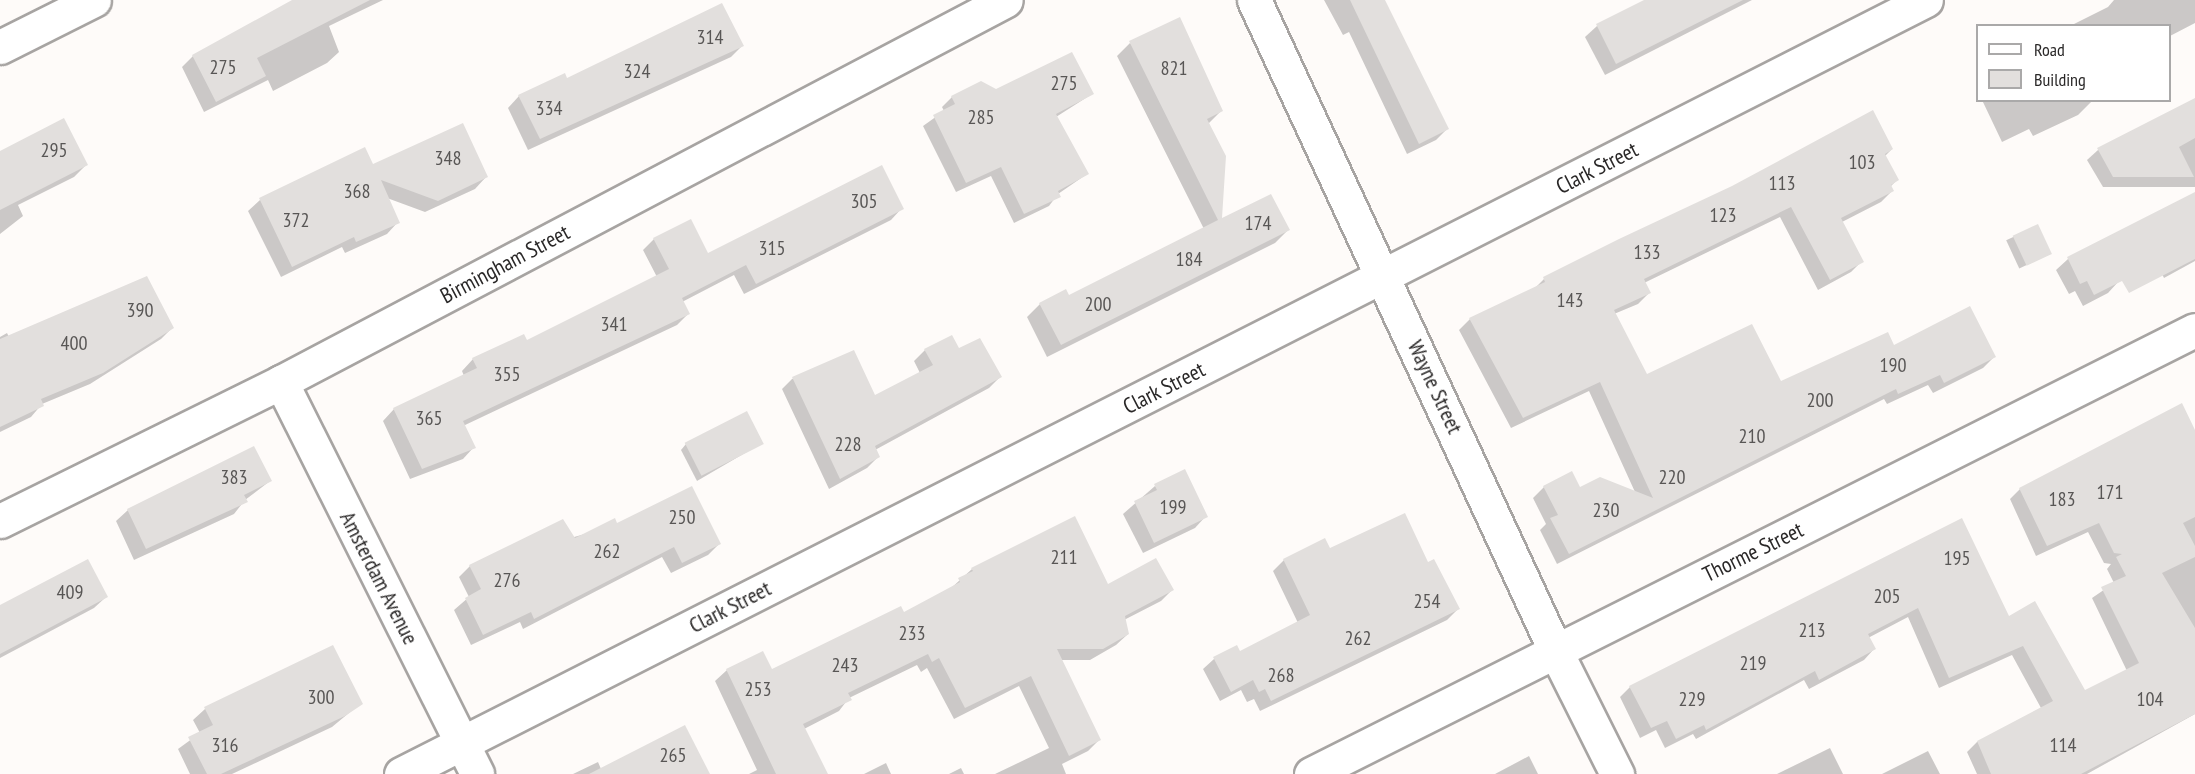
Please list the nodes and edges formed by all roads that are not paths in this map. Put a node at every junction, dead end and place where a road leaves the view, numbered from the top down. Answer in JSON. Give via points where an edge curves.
{"nodes":[{"id":1,"x":93,"y":0,"type":"edge"},
{"id":2,"x":1006,"y":0,"type":"edge"},
{"id":3,"x":1254,"y":0,"type":"edge"},
{"id":4,"x":1926,"y":0,"type":"edge"},
{"id":5,"x":1879,"y":10,"type":"edge"},
{"id":6,"x":0,"y":47,"type":"edge"},
{"id":7,"x":1384,"y":276,"type":"junction"},
{"id":8,"x":2195,"y":330,"type":"edge"},
{"id":9,"x":281,"y":382,"type":"junction"},
{"id":10,"x":0,"y":521,"type":"edge"},
{"id":11,"x":1555,"y":650,"type":"junction"},
{"id":12,"x":461,"y":743,"type":"junction"},
{"id":13,"x":401,"y":774,"type":"edge"},
{"id":14,"x":477,"y":774,"type":"edge"},
{"id":15,"x":1311,"y":774,"type":"edge"},
{"id":16,"x":1617,"y":774,"type":"edge"}],
"edges":[{"from":1,"to":6,"type":"street"},
{"from":2,"to":9,"type":"street","name":"Birmingham Street"},
{"from":3,"to":7,"type":"street","name":"Wayne Street"},
{"from":4,"to":5,"type":"street","name":"Clark Street"},
{"from":5,"to":7,"type":"street","name":"Clark Street"},
{"from":7,"to":11,"type":"street","name":"Wayne Street"},
{"from":7,"to":12,"type":"street","name":"Clark Street"},
{"from":8,"to":11,"type":"street","name":"Thorme Street"},
{"from":9,"to":10,"type":"street","name":"Birmingham Street"},
{"from":9,"to":12,"type":"street","name":"Amsterdam Avenue"},
{"from":11,"to":15,"type":"street","name":"Thorme Street"},
{"from":11,"to":16,"type":"street","name":"Wayne Street"},
{"from":12,"to":13,"type":"street","name":"Clark Street"},
{"from":12,"to":14,"type":"street","name":"Amsterdam Avenue"}]}
